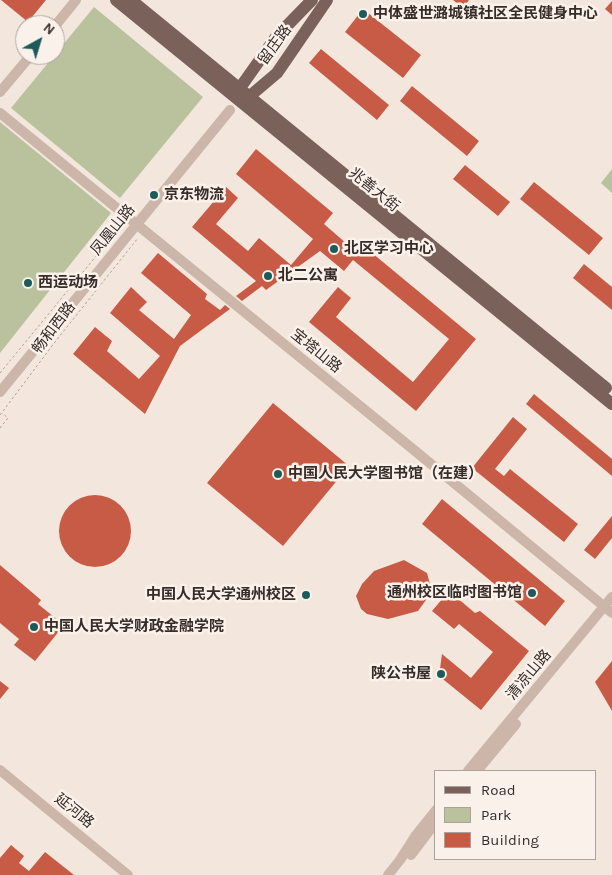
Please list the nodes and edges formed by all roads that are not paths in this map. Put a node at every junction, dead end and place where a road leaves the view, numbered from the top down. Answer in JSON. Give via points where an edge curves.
{"nodes":[{"id":1,"x":76,"y":0,"type":"edge"},
{"id":2,"x":116,"y":0,"type":"edge"},
{"id":3,"x":131,"y":0,"type":"edge"},
{"id":4,"x":312,"y":0,"type":"edge"},
{"id":5,"x":327,"y":0,"type":"edge"},
{"id":6,"x":64,"y":15,"type":"edge"},
{"id":7,"x":23,"y":65,"type":"edge"},
{"id":8,"x":0,"y":92,"type":"edge"},
{"id":9,"x":241,"y":96,"type":"junction"},
{"id":10,"x":230,"y":110,"type":"dead end"},
{"id":11,"x":0,"y":113,"type":"edge"},
{"id":12,"x":140,"y":228,"type":"junction"},
{"id":13,"x":0,"y":392,"type":"edge"},
{"id":14,"x":612,"y":393,"type":"edge"},
{"id":15,"x":612,"y":404,"type":"edge"},
{"id":16,"x":612,"y":597,"type":"edge"},
{"id":17,"x":609,"y":609,"type":"edge"},
{"id":18,"x":0,"y":770,"type":"edge"},
{"id":19,"x":469,"y":770,"type":"edge"},
{"id":20,"x":478,"y":770,"type":"edge"},
{"id":21,"x":434,"y":812,"type":"edge"},
{"id":22,"x":434,"y":825,"type":"edge"},
{"id":23,"x":128,"y":875,"type":"edge"},
{"id":24,"x":388,"y":875,"type":"edge"},
{"id":25,"x":395,"y":875,"type":"edge"}],
"edges":[{"from":1,"to":6,"type":"street"},
{"from":2,"to":9,"type":"main road","name":"兆善大街"},
{"from":3,"to":9,"type":"main road","name":"兆善大街"},
{"from":4,"to":9,"type":"main road","name":"留庄路","via":[[276,37]]},
{"from":5,"to":9,"type":"main road","name":"留庄路","via":[[277,73]]},
{"from":7,"to":8,"type":"street"},
{"from":9,"to":14,"type":"main road","name":"兆善大街"},
{"from":9,"to":15,"type":"main road","name":"兆善大街"},
{"from":10,"to":12,"type":"street","name":"凤凰山路"},
{"from":11,"to":12,"type":"street","name":"宝塔山路"},
{"from":12,"to":13,"type":"street","name":"凤凰山路"},
{"from":12,"to":17,"type":"street","name":"宝塔山路"},
{"from":16,"to":17,"type":"street","name":"清凉山路"},
{"from":17,"to":19,"type":"street","name":"清凉山路"},
{"from":17,"to":20,"type":"street","name":"清凉山路"},
{"from":18,"to":23,"type":"street","name":"延河路"},
{"from":21,"to":24,"type":"street"},
{"from":22,"to":25,"type":"street"}]}
